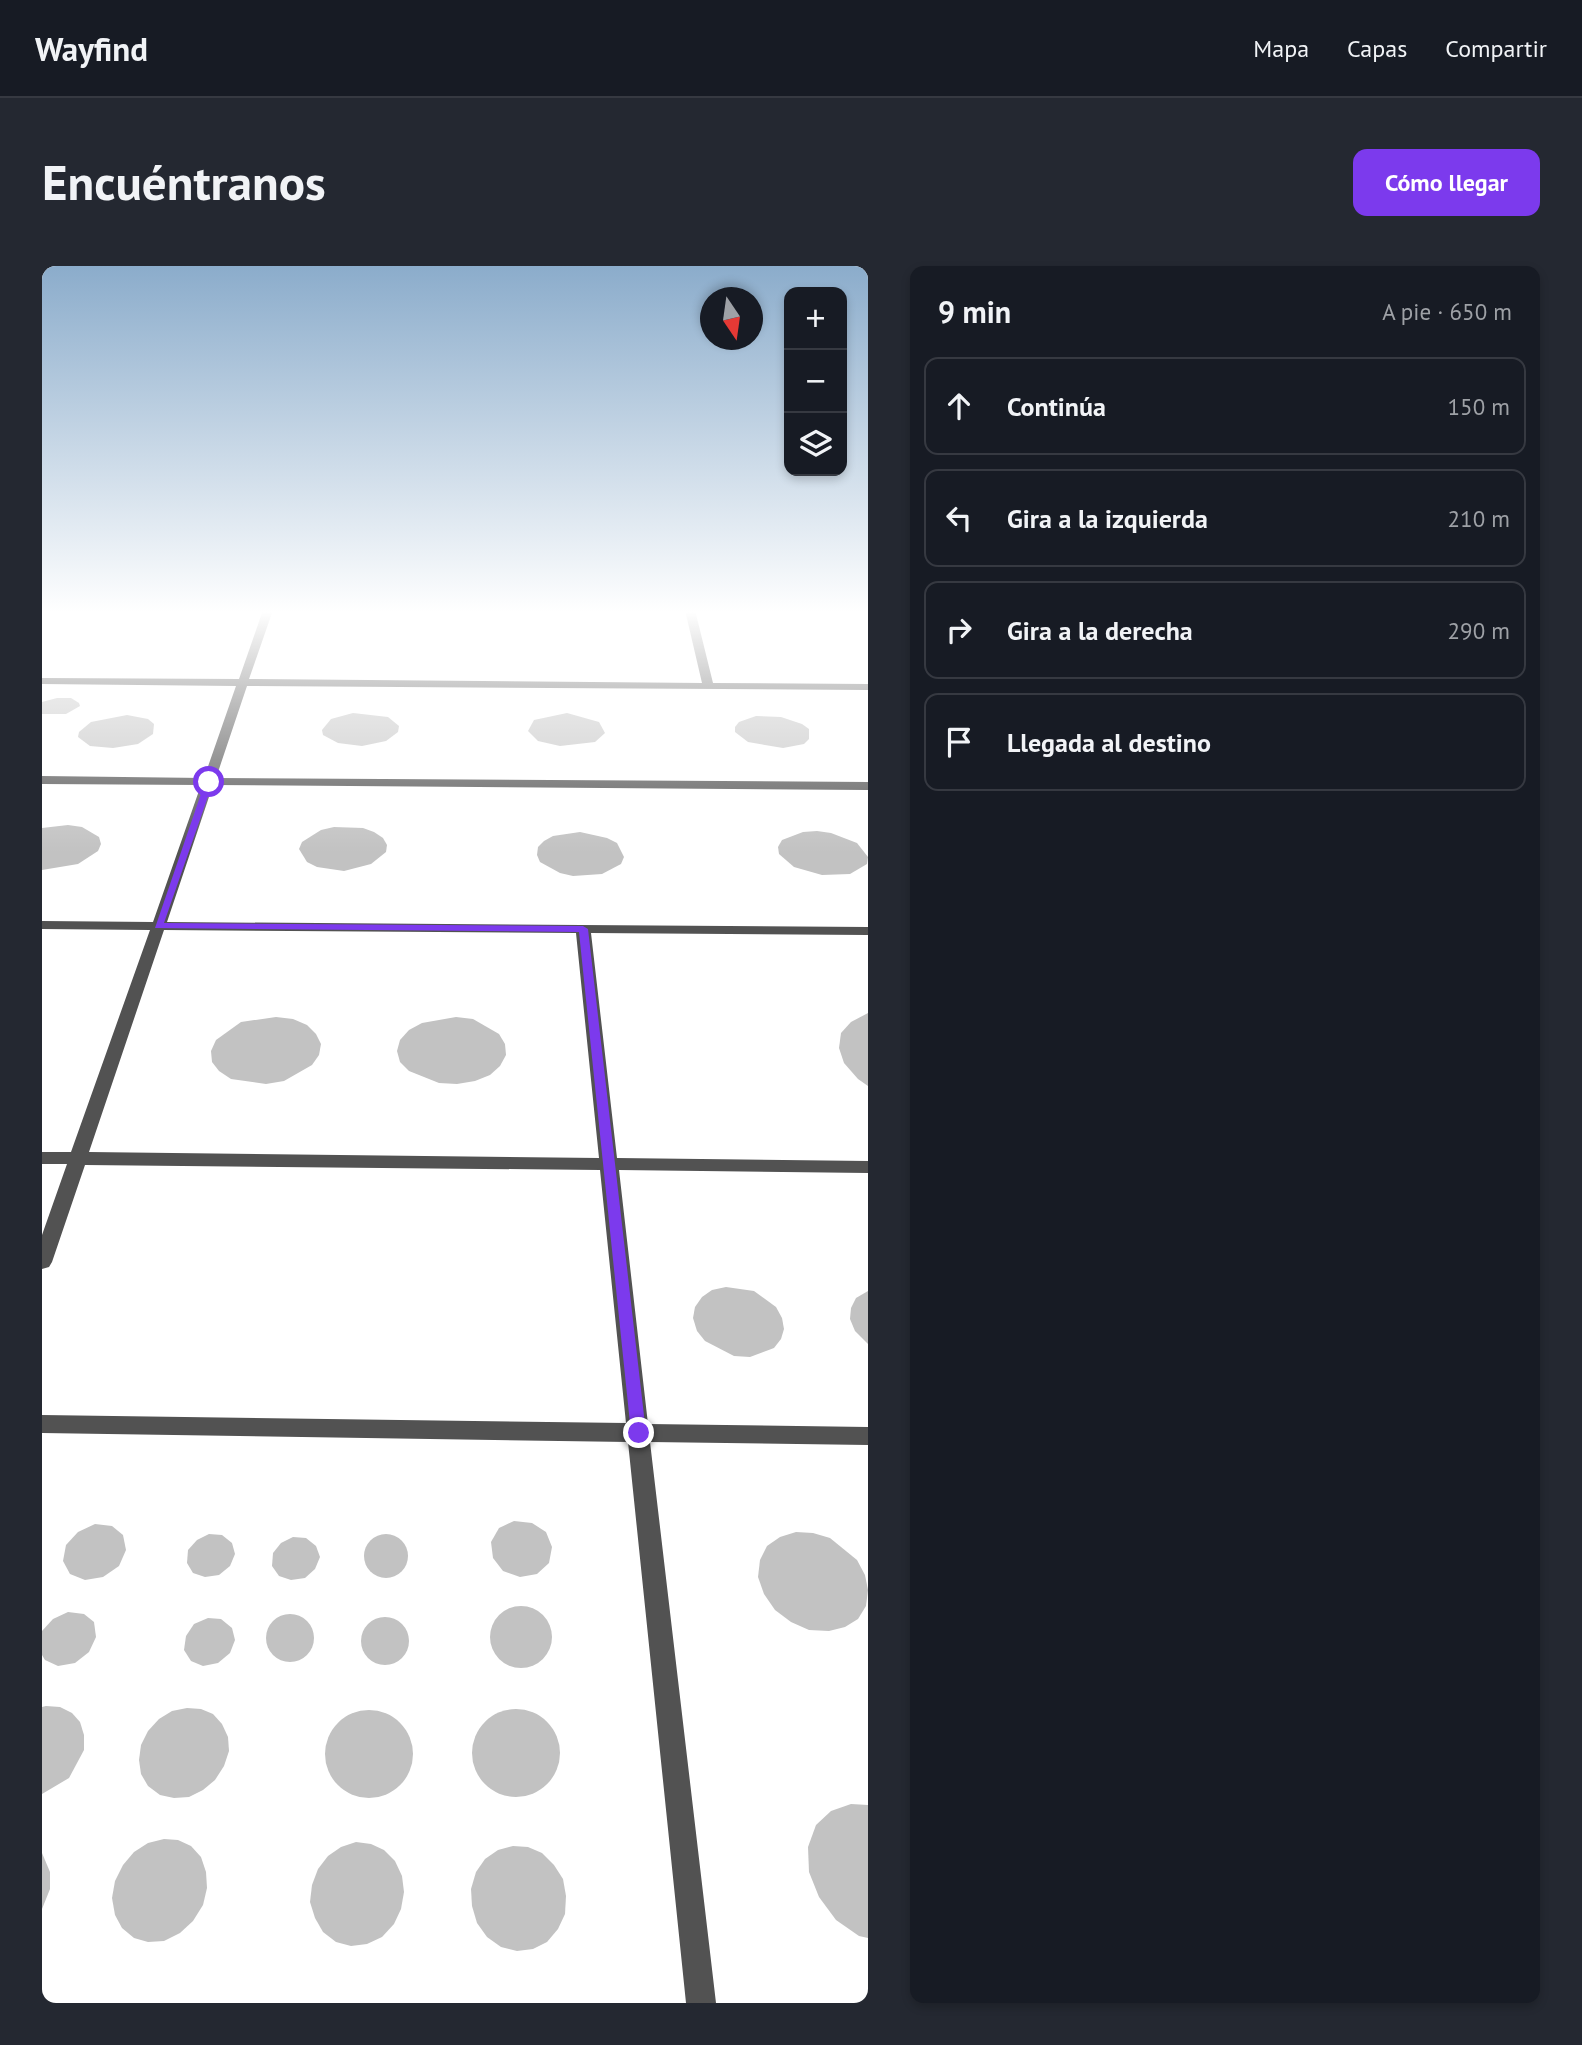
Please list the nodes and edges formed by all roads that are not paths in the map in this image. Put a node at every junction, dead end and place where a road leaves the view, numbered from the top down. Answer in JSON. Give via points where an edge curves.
{"nodes":[{"id":1,"x":240,"y":691,"type":"edge"},
{"id":2,"x":42,"y":780,"type":"edge"},
{"id":3,"x":209,"y":782,"type":"junction"},
{"id":4,"x":868,"y":786,"type":"edge"},
{"id":5,"x":42,"y":925,"type":"edge"},
{"id":6,"x":159,"y":926,"type":"junction"},
{"id":7,"x":583,"y":929,"type":"junction"},
{"id":8,"x":868,"y":931,"type":"edge"},
{"id":9,"x":42,"y":1158,"type":"edge"},
{"id":10,"x":78,"y":1158,"type":"junction"},
{"id":11,"x":609,"y":1164,"type":"junction"},
{"id":12,"x":868,"y":1167,"type":"edge"},
{"id":13,"x":42,"y":1262,"type":"edge"},
{"id":14,"x":42,"y":1424,"type":"edge"},
{"id":15,"x":639,"y":1433,"type":"junction"},
{"id":16,"x":868,"y":1436,"type":"edge"},
{"id":17,"x":701,"y":2003,"type":"edge"}],
"edges":[{"from":1,"to":3,"type":"lane"},
{"from":2,"to":3,"type":"lane"},
{"from":3,"to":4,"type":"lane"},
{"from":3,"to":6,"type":"lane"},
{"from":5,"to":6,"type":"lane"},
{"from":6,"to":7,"type":"lane"},
{"from":6,"to":10,"type":"lane"},
{"from":7,"to":8,"type":"lane"},
{"from":7,"to":11,"type":"lane"},
{"from":9,"to":10,"type":"lane"},
{"from":10,"to":11,"type":"lane"},
{"from":10,"to":13,"type":"lane"},
{"from":11,"to":12,"type":"lane"},
{"from":11,"to":15,"type":"lane"},
{"from":14,"to":15,"type":"lane"},
{"from":15,"to":16,"type":"lane"},
{"from":15,"to":17,"type":"lane"}]}
